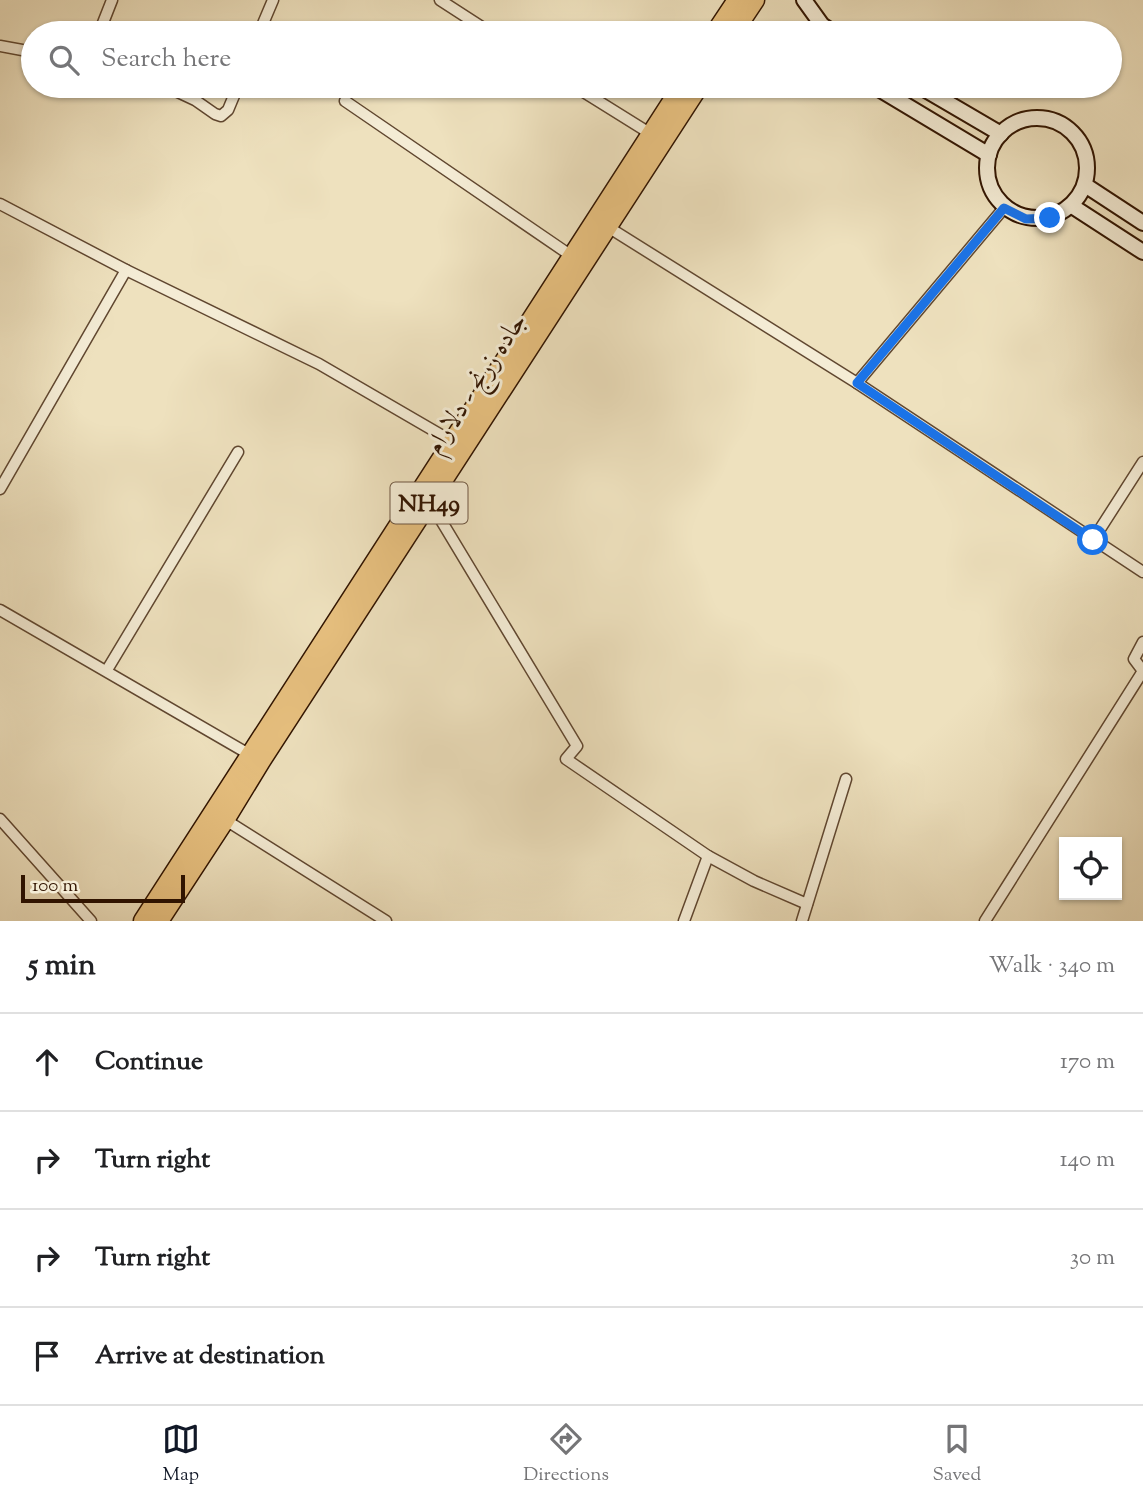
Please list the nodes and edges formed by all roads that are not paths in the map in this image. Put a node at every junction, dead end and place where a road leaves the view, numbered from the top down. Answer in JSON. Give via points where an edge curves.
{"nodes":[{"id":1,"x":112,"y":0,"type":"edge"},
{"id":2,"x":273,"y":0,"type":"edge"},
{"id":3,"x":440,"y":0,"type":"edge"},
{"id":4,"x":737,"y":0,"type":"edge"},
{"id":5,"x":755,"y":0,"type":"edge"},
{"id":6,"x":804,"y":0,"type":"edge"},
{"id":7,"x":104,"y":21,"type":"edge"},
{"id":8,"x":264,"y":21,"type":"edge"},
{"id":9,"x":472,"y":21,"type":"edge"},
{"id":10,"x":733,"y":21,"type":"edge"},
{"id":11,"x":738,"y":21,"type":"edge"},
{"id":12,"x":819,"y":21,"type":"edge"},
{"id":13,"x":0,"y":46,"type":"edge"},
{"id":14,"x":21,"y":50,"type":"edge"},
{"id":15,"x":191,"y":98,"type":"edge"},
{"id":16,"x":233,"y":98,"type":"edge"},
{"id":17,"x":593,"y":98,"type":"edge"},
{"id":18,"x":674,"y":98,"type":"edge"},
{"id":19,"x":691,"y":98,"type":"edge"},
{"id":20,"x":894,"y":98,"type":"edge"},
{"id":21,"x":940,"y":98,"type":"edge"},
{"id":22,"x":345,"y":101,"type":"dead end"},
{"id":23,"x":651,"y":134,"type":"junction"},
{"id":24,"x":1001,"y":134,"type":"junction"},
{"id":25,"x":989,"y":155,"type":"junction"},
{"id":26,"x":1085,"y":185,"type":"junction"},
{"id":27,"x":0,"y":204,"type":"edge"},
{"id":28,"x":1072,"y":206,"type":"junction"},
{"id":29,"x":1004,"y":208,"type":"junction"},
{"id":30,"x":1143,"y":223,"type":"edge"},
{"id":31,"x":608,"y":227,"type":"junction"},
{"id":32,"x":1143,"y":252,"type":"edge"},
{"id":33,"x":573,"y":257,"type":"junction"},
{"id":34,"x":126,"y":270,"type":"junction"},
{"id":35,"x":857,"y":383,"type":"junction"},
{"id":36,"x":458,"y":446,"type":"junction"},
{"id":37,"x":238,"y":452,"type":"dead end"},
{"id":38,"x":1143,"y":462,"type":"edge"},
{"id":39,"x":0,"y":489,"type":"edge"},
{"id":40,"x":429,"y":502,"type":"junction"},
{"id":41,"x":1093,"y":540,"type":"junction"},
{"id":42,"x":1143,"y":572,"type":"edge"},
{"id":43,"x":0,"y":610,"type":"edge"},
{"id":44,"x":1143,"y":642,"type":"edge"},
{"id":45,"x":107,"y":670,"type":"junction"},
{"id":46,"x":255,"y":758,"type":"junction"},
{"id":47,"x":846,"y":779,"type":"dead end"},
{"id":48,"x":219,"y":817,"type":"junction"},
{"id":49,"x":0,"y":819,"type":"edge"},
{"id":50,"x":708,"y":856,"type":"junction"},
{"id":51,"x":807,"y":904,"type":"junction"},
{"id":52,"x":375,"y":918,"type":"edge"},
{"id":53,"x":91,"y":921,"type":"edge"},
{"id":54,"x":143,"y":921,"type":"edge"},
{"id":55,"x":159,"y":921,"type":"edge"},
{"id":56,"x":387,"y":921,"type":"edge"},
{"id":57,"x":684,"y":921,"type":"edge"},
{"id":58,"x":802,"y":921,"type":"edge"},
{"id":59,"x":985,"y":921,"type":"edge"}],
"edges":[{"from":1,"to":7,"type":"street"},
{"from":2,"to":8,"type":"street"},
{"from":3,"to":9,"type":"street"},
{"from":4,"to":10,"type":"highway"},
{"from":5,"to":11,"type":"highway"},
{"from":6,"to":12,"type":"street"},
{"from":13,"to":14,"type":"street"},
{"from":15,"to":16,"type":"street","via":[[221,116]]},
{"from":17,"to":23,"type":"street"},
{"from":18,"to":23,"type":"highway","name":"جاده زرنج - دلارام","number":"NH49"},
{"from":19,"to":31,"type":"highway","name":"جاده زرنج - دلارام","number":"NH49"},
{"from":20,"to":25,"type":"street"},
{"from":21,"to":24,"type":"street"},
{"from":22,"to":33,"type":"street"},
{"from":23,"to":33,"type":"highway","name":"جاده زرنج - دلارام","number":"NH49"},
{"from":24,"to":25,"type":"street"},
{"from":24,"to":26,"type":"street","via":[[1012,124],[1035,117],[1059,122],[1078,138],[1088,161]]},
{"from":25,"to":29,"type":"street","via":[[989,188]]},
{"from":26,"to":28,"type":"street"},
{"from":26,"to":30,"type":"street"},
{"from":27,"to":34,"type":"street"},
{"from":28,"to":29,"type":"street","via":[[1050,218],[1026,219]]},
{"from":28,"to":32,"type":"street"},
{"from":29,"to":35,"type":"street"},
{"from":31,"to":35,"type":"street"},
{"from":31,"to":36,"type":"highway","name":"جاده زرنج - دلارام","number":"NH49"},
{"from":33,"to":36,"type":"highway","name":"جاده زرنج - دلارام","number":"NH49"},
{"from":34,"to":36,"type":"street","via":[[319,364]]},
{"from":34,"to":39,"type":"street"},
{"from":35,"to":41,"type":"street"},
{"from":36,"to":40,"type":"highway","name":"جاده زرنج - دلارام","number":"NH49"},
{"from":36,"to":46,"type":"highway","name":"جاده زرنج - دلارام","number":"NH49"},
{"from":37,"to":45,"type":"street"},
{"from":38,"to":41,"type":"street"},
{"from":40,"to":46,"type":"highway","name":"جاده زرنج - دلارام","number":"NH49"},
{"from":40,"to":50,"type":"street","via":[[578,746],[566,759]]},
{"from":41,"to":42,"type":"street"},
{"from":43,"to":45,"type":"street"},
{"from":44,"to":59,"type":"street","via":[[1134,659],[1143,671]]},
{"from":45,"to":46,"type":"street"},
{"from":46,"to":48,"type":"highway","name":"جاده زرنج - دلارام","number":"NH49"},
{"from":47,"to":51,"type":"street"},
{"from":48,"to":52,"type":"street"},
{"from":48,"to":54,"type":"highway","name":"جاده زرنج - دلارام","number":"NH49"},
{"from":48,"to":55,"type":"highway","name":"جاده زرنج - دلارام","number":"NH49"},
{"from":49,"to":53,"type":"street"},
{"from":50,"to":51,"type":"street"},
{"from":50,"to":57,"type":"street"},
{"from":51,"to":58,"type":"street"},
{"from":52,"to":56,"type":"street"}]}
